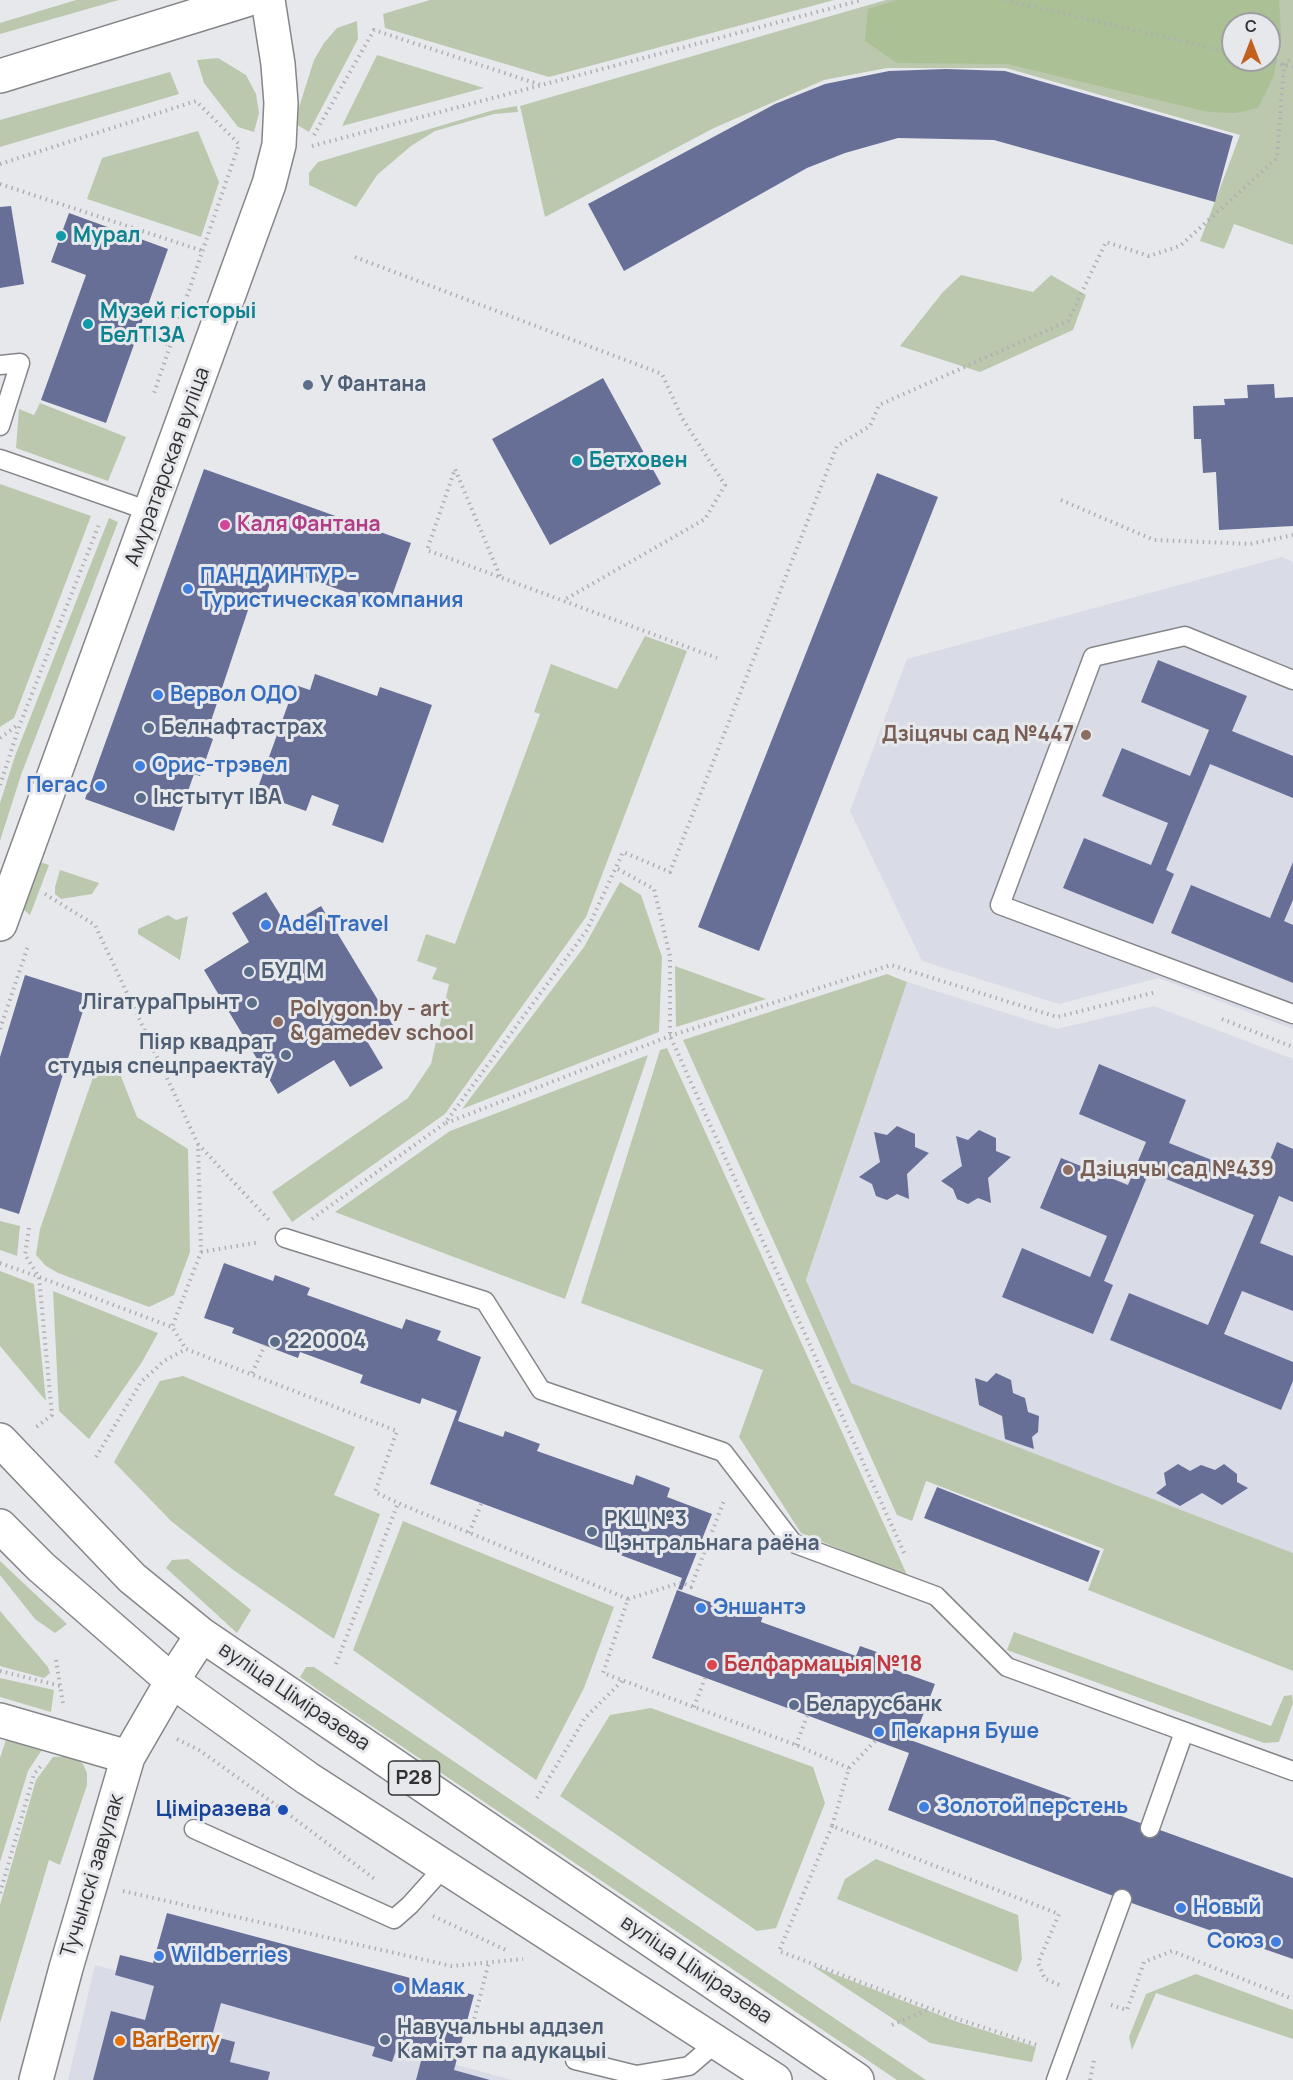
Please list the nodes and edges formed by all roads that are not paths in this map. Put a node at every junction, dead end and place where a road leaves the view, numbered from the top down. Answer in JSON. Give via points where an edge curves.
{"nodes":[{"id":1,"x":246,"y":0,"type":"edge"},
{"id":2,"x":268,"y":0,"type":"edge"},
{"id":3,"x":0,"y":76,"type":"edge"},
{"id":4,"x":0,"y":365,"type":"edge"},
{"id":5,"x":0,"y":426,"type":"edge"},
{"id":6,"x":0,"y":459,"type":"edge"},
{"id":7,"x":152,"y":512,"type":"junction"},
{"id":8,"x":1293,"y":680,"type":"edge"},
{"id":9,"x":1,"y":921,"type":"edge"},
{"id":10,"x":1293,"y":1014,"type":"edge"},
{"id":11,"x":285,"y":1238,"type":"road end"},
{"id":12,"x":0,"y":1440,"type":"edge"},
{"id":13,"x":0,"y":1526,"type":"edge"},
{"id":14,"x":202,"y":1635,"type":"junction"},
{"id":15,"x":172,"y":1681,"type":"junction"},
{"id":16,"x":0,"y":1720,"type":"edge"},
{"id":17,"x":1184,"y":1732,"type":"junction"},
{"id":18,"x":128,"y":1757,"type":"junction"},
{"id":19,"x":1293,"y":1771,"type":"edge"},
{"id":20,"x":1150,"y":1828,"type":"dead end"},
{"id":21,"x":194,"y":1829,"type":"dead end"},
{"id":22,"x":445,"y":1866,"type":"junction"},
{"id":23,"x":1122,"y":1899,"type":"dead end"},
{"id":24,"x":717,"y":2042,"type":"junction"},
{"id":25,"x":575,"y":2060,"type":"dead end"},
{"id":26,"x":36,"y":2080,"type":"edge"},
{"id":27,"x":776,"y":2080,"type":"edge"},
{"id":28,"x":857,"y":2080,"type":"edge"},
{"id":29,"x":1056,"y":2080,"type":"edge"}],
"edges":[{"from":1,"to":3,"type":"main road"},
{"from":2,"to":7,"type":"main road","name":"Амуратарская вуліца","via":[[281,103],[279,145],[269,184]]},
{"from":4,"to":5,"type":"lane","via":[[20,363]]},
{"from":6,"to":7,"type":"lane"},
{"from":7,"to":9,"type":"main road","name":"Амуратарская вуліца"},
{"from":8,"to":10,"type":"lane","via":[[1185,636],[1094,657],[1000,905]]},
{"from":11,"to":17,"type":"lane","via":[[485,1301],[541,1390],[723,1452],[793,1543],[936,1596],[1007,1667]]},
{"from":12,"to":14,"type":"main road","name":"вуліца Ціміразева","number":"Р28","via":[[132,1578]]},
{"from":13,"to":15,"type":"main road","number":"Р28","via":[[41,1567]]},
{"from":14,"to":15,"type":"main road","name":"Тучынскі завулак"},
{"from":14,"to":28,"type":"main road","name":"вуліца Ціміразева","number":"Р28"},
{"from":15,"to":18,"type":"main road","name":"Тучынскі завулак"},
{"from":15,"to":22,"type":"main road","number":"Р28","via":[[307,1778]]},
{"from":16,"to":18,"type":"main road"},
{"from":17,"to":19,"type":"lane"},
{"from":17,"to":20,"type":"lane"},
{"from":18,"to":26,"type":"main road","name":"Тучынскі завулак"},
{"from":21,"to":22,"type":"lane","via":[[394,1919]]},
{"from":22,"to":24,"type":"main road","number":"Р28"},
{"from":23,"to":29,"type":"lane"},
{"from":24,"to":25,"type":"lane","via":[[689,2066],[636,2075]]},
{"from":24,"to":27,"type":"main road","number":"Р28"}]}
